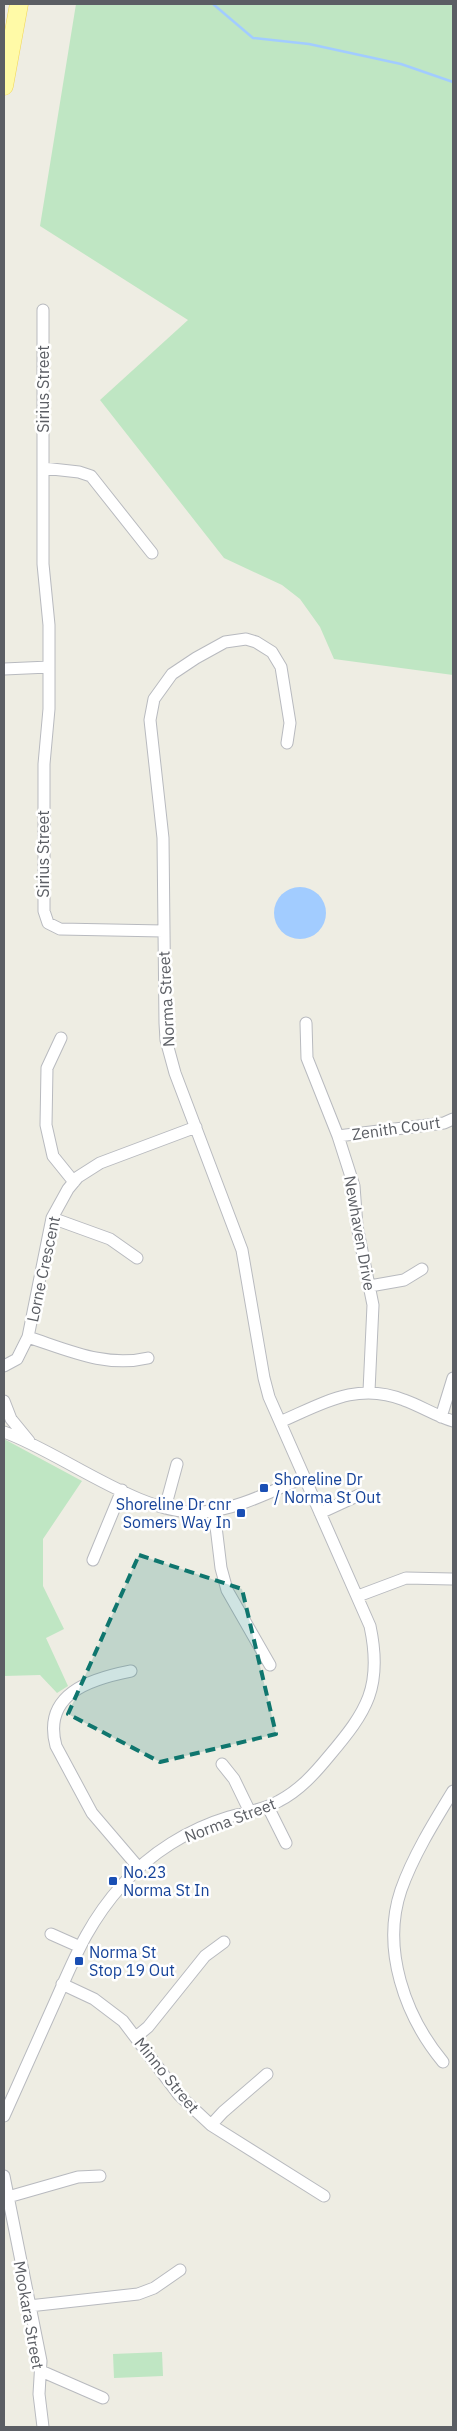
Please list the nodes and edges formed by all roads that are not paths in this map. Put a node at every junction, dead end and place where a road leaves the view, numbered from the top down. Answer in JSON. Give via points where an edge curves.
{"nodes":[{"id":1,"x":18,"y":4,"type":"edge"},
{"id":2,"x":4,"y":86,"type":"edge"},
{"id":3,"x":43,"y":310,"type":"dead end"},
{"id":4,"x":42,"y":468,"type":"junction"},
{"id":5,"x":152,"y":553,"type":"dead end"},
{"id":6,"x":6,"y":666,"type":"edge"},
{"id":7,"x":49,"y":667,"type":"junction"},
{"id":8,"x":287,"y":743,"type":"dead end"},
{"id":9,"x":163,"y":931,"type":"junction"},
{"id":10,"x":306,"y":1023,"type":"dead end"},
{"id":11,"x":61,"y":1038,"type":"dead end"},
{"id":12,"x":453,"y":1119,"type":"edge"},
{"id":13,"x":196,"y":1127,"type":"junction"},
{"id":14,"x":338,"y":1136,"type":"junction"},
{"id":15,"x":74,"y":1182,"type":"junction"},
{"id":16,"x":52,"y":1218,"type":"junction"},
{"id":17,"x":137,"y":1258,"type":"dead end"},
{"id":18,"x":422,"y":1268,"type":"dead end"},
{"id":19,"x":370,"y":1286,"type":"junction"},
{"id":20,"x":28,"y":1337,"type":"junction"},
{"id":21,"x":148,"y":1358,"type":"dead end"},
{"id":22,"x":4,"y":1366,"type":"edge"},
{"id":23,"x":453,"y":1378,"type":"edge"},
{"id":24,"x":369,"y":1391,"type":"junction"},
{"id":25,"x":4,"y":1400,"type":"edge"},
{"id":26,"x":441,"y":1417,"type":"junction"},
{"id":27,"x":453,"y":1421,"type":"edge"},
{"id":28,"x":280,"y":1422,"type":"junction"},
{"id":29,"x":4,"y":1432,"type":"edge"},
{"id":30,"x":35,"y":1447,"type":"junction"},
{"id":31,"x":177,"y":1464,"type":"dead end"},
{"id":32,"x":303,"y":1478,"type":"junction"},
{"id":33,"x":122,"y":1490,"type":"junction"},
{"id":34,"x":359,"y":1496,"type":"dead end"},
{"id":35,"x":165,"y":1508,"type":"junction"},
{"id":36,"x":214,"y":1510,"type":"junction"},
{"id":37,"x":320,"y":1513,"type":"junction"},
{"id":38,"x":93,"y":1560,"type":"dead end"},
{"id":39,"x":452,"y":1579,"type":"dead end"},
{"id":40,"x":358,"y":1596,"type":"junction"},
{"id":41,"x":270,"y":1665,"type":"dead end"},
{"id":42,"x":131,"y":1672,"type":"dead end"},
{"id":43,"x":222,"y":1764,"type":"dead end"},
{"id":44,"x":453,"y":1791,"type":"edge"},
{"id":45,"x":268,"y":1807,"type":"junction"},
{"id":46,"x":250,"y":1812,"type":"junction"},
{"id":47,"x":286,"y":1844,"type":"dead end"},
{"id":48,"x":139,"y":1868,"type":"junction"},
{"id":49,"x":51,"y":1934,"type":"dead end"},
{"id":50,"x":224,"y":1942,"type":"dead end"},
{"id":51,"x":78,"y":1946,"type":"junction"},
{"id":52,"x":62,"y":1984,"type":"junction"},
{"id":53,"x":136,"y":2037,"type":"junction"},
{"id":54,"x":443,"y":2062,"type":"dead end"},
{"id":55,"x":267,"y":2074,"type":"dead end"},
{"id":56,"x":4,"y":2116,"type":"edge"},
{"id":57,"x":211,"y":2125,"type":"junction"},
{"id":58,"x":4,"y":2176,"type":"edge"},
{"id":59,"x":100,"y":2176,"type":"dead end"},
{"id":60,"x":324,"y":2196,"type":"dead end"},
{"id":61,"x":7,"y":2202,"type":"edge"},
{"id":62,"x":180,"y":2270,"type":"dead end"},
{"id":63,"x":29,"y":2306,"type":"junction"},
{"id":64,"x":41,"y":2371,"type":"junction"},
{"id":65,"x":103,"y":2398,"type":"dead end"},
{"id":66,"x":43,"y":2427,"type":"edge"}],
"edges":[{"from":1,"to":2,"type":"main road"},
{"from":3,"to":4,"type":"street","name":"Sirius Street"},
{"from":4,"to":5,"type":"street","via":[[91,476]]},
{"from":4,"to":7,"type":"street","name":"Sirius Street"},
{"from":6,"to":7,"type":"street"},
{"from":7,"to":9,"type":"street","name":"Sirius Street","via":[[43,781],[45,917],[53,927],[68,930]]},
{"from":8,"to":9,"type":"street","name":"Norma Street","via":[[290,723],[281,668],[272,652],[256,642],[246,639],[225,642],[182,666],[159,690],[150,720],[163,838]]},
{"from":9,"to":13,"type":"street","name":"Norma Street","via":[[166,1040]]},
{"from":10,"to":14,"type":"street","name":"Newhaven Drive","via":[[307,1058]]},
{"from":11,"to":15,"type":"street","via":[[47,1068],[46,1125],[54,1156]]},
{"from":12,"to":14,"type":"street","name":"Zenith Court","via":[[444,1123]]},
{"from":13,"to":15,"type":"street","name":"Lorne Crescent","via":[[100,1163]]},
{"from":13,"to":28,"type":"street","name":"Norma Street","via":[[242,1250],[264,1378]]},
{"from":14,"to":19,"type":"street","name":"Newhaven Drive","via":[[354,1186],[357,1226]]},
{"from":15,"to":16,"type":"street","name":"Lorne Crescent","via":[[60,1200]]},
{"from":16,"to":17,"type":"street","via":[[110,1239]]},
{"from":16,"to":20,"type":"street","name":"Lorne Crescent"},
{"from":18,"to":19,"type":"street","via":[[404,1280]]},
{"from":19,"to":24,"type":"street","name":"Newhaven Drive","via":[[374,1323]]},
{"from":20,"to":21,"type":"street","via":[[115,1362]]},
{"from":20,"to":22,"type":"street","name":"Lorne Crescent","via":[[17,1359]]},
{"from":23,"to":26,"type":"street"},
{"from":24,"to":26,"type":"street","via":[[403,1399]]},
{"from":24,"to":28,"type":"street","via":[[341,1396]]},
{"from":25,"to":30,"type":"street","via":[[21,1433]]},
{"from":26,"to":27,"type":"street"},
{"from":28,"to":32,"type":"street","name":"Norma Street"},
{"from":29,"to":30,"type":"street"},
{"from":30,"to":33,"type":"street"},
{"from":31,"to":35,"type":"street"},
{"from":32,"to":36,"type":"street","via":[[250,1500]]},
{"from":32,"to":37,"type":"street","name":"Norma Street"},
{"from":33,"to":35,"type":"street"},
{"from":33,"to":38,"type":"street"},
{"from":34,"to":37,"type":"street"},
{"from":35,"to":36,"type":"street","via":[[185,1512]]},
{"from":36,"to":41,"type":"street","via":[[227,1590]]},
{"from":37,"to":40,"type":"street","name":"Norma Street"},
{"from":39,"to":40,"type":"street","via":[[406,1578]]},
{"from":40,"to":45,"type":"street","name":"Norma Street","via":[[370,1626],[375,1651],[375,1676],[364,1708],[352,1730],[313,1775],[293,1793]]},
{"from":42,"to":48,"type":"street","via":[[110,1675],[66,1696],[55,1713],[53,1729],[56,1746],[92,1813]]},
{"from":43,"to":46,"type":"street","via":[[234,1779]]},
{"from":44,"to":54,"type":"street","via":[[407,1875],[395,1927],[398,1968],[410,2010],[419,2029]]},
{"from":45,"to":46,"type":"street","name":"Norma Street"},
{"from":45,"to":47,"type":"street"},
{"from":46,"to":48,"type":"street","name":"Norma Street","via":[[214,1822],[189,1834]]},
{"from":48,"to":51,"type":"street","name":"Norma Street","via":[[101,1910]]},
{"from":49,"to":51,"type":"street"},
{"from":50,"to":53,"type":"street","via":[[205,1956],[148,2027]]},
{"from":51,"to":52,"type":"street","name":"Norma Street"},
{"from":52,"to":53,"type":"street","name":"Minno Street","via":[[103,2004]]},
{"from":52,"to":56,"type":"street","name":"Norma Street"},
{"from":53,"to":57,"type":"street","name":"Minno Street","via":[[179,2094]]},
{"from":55,"to":57,"type":"street"},
{"from":57,"to":60,"type":"street","name":"Minno Street"},
{"from":58,"to":61,"type":"street"},
{"from":59,"to":61,"type":"street","via":[[78,2177]]},
{"from":61,"to":63,"type":"street","name":"Mookara Street"},
{"from":62,"to":63,"type":"street","via":[[154,2288],[138,2294]]},
{"from":63,"to":64,"type":"street","name":"Mookara Street"},
{"from":64,"to":65,"type":"street"},
{"from":64,"to":66,"type":"street","name":"Mookara Street","via":[[39,2394]]}]}
